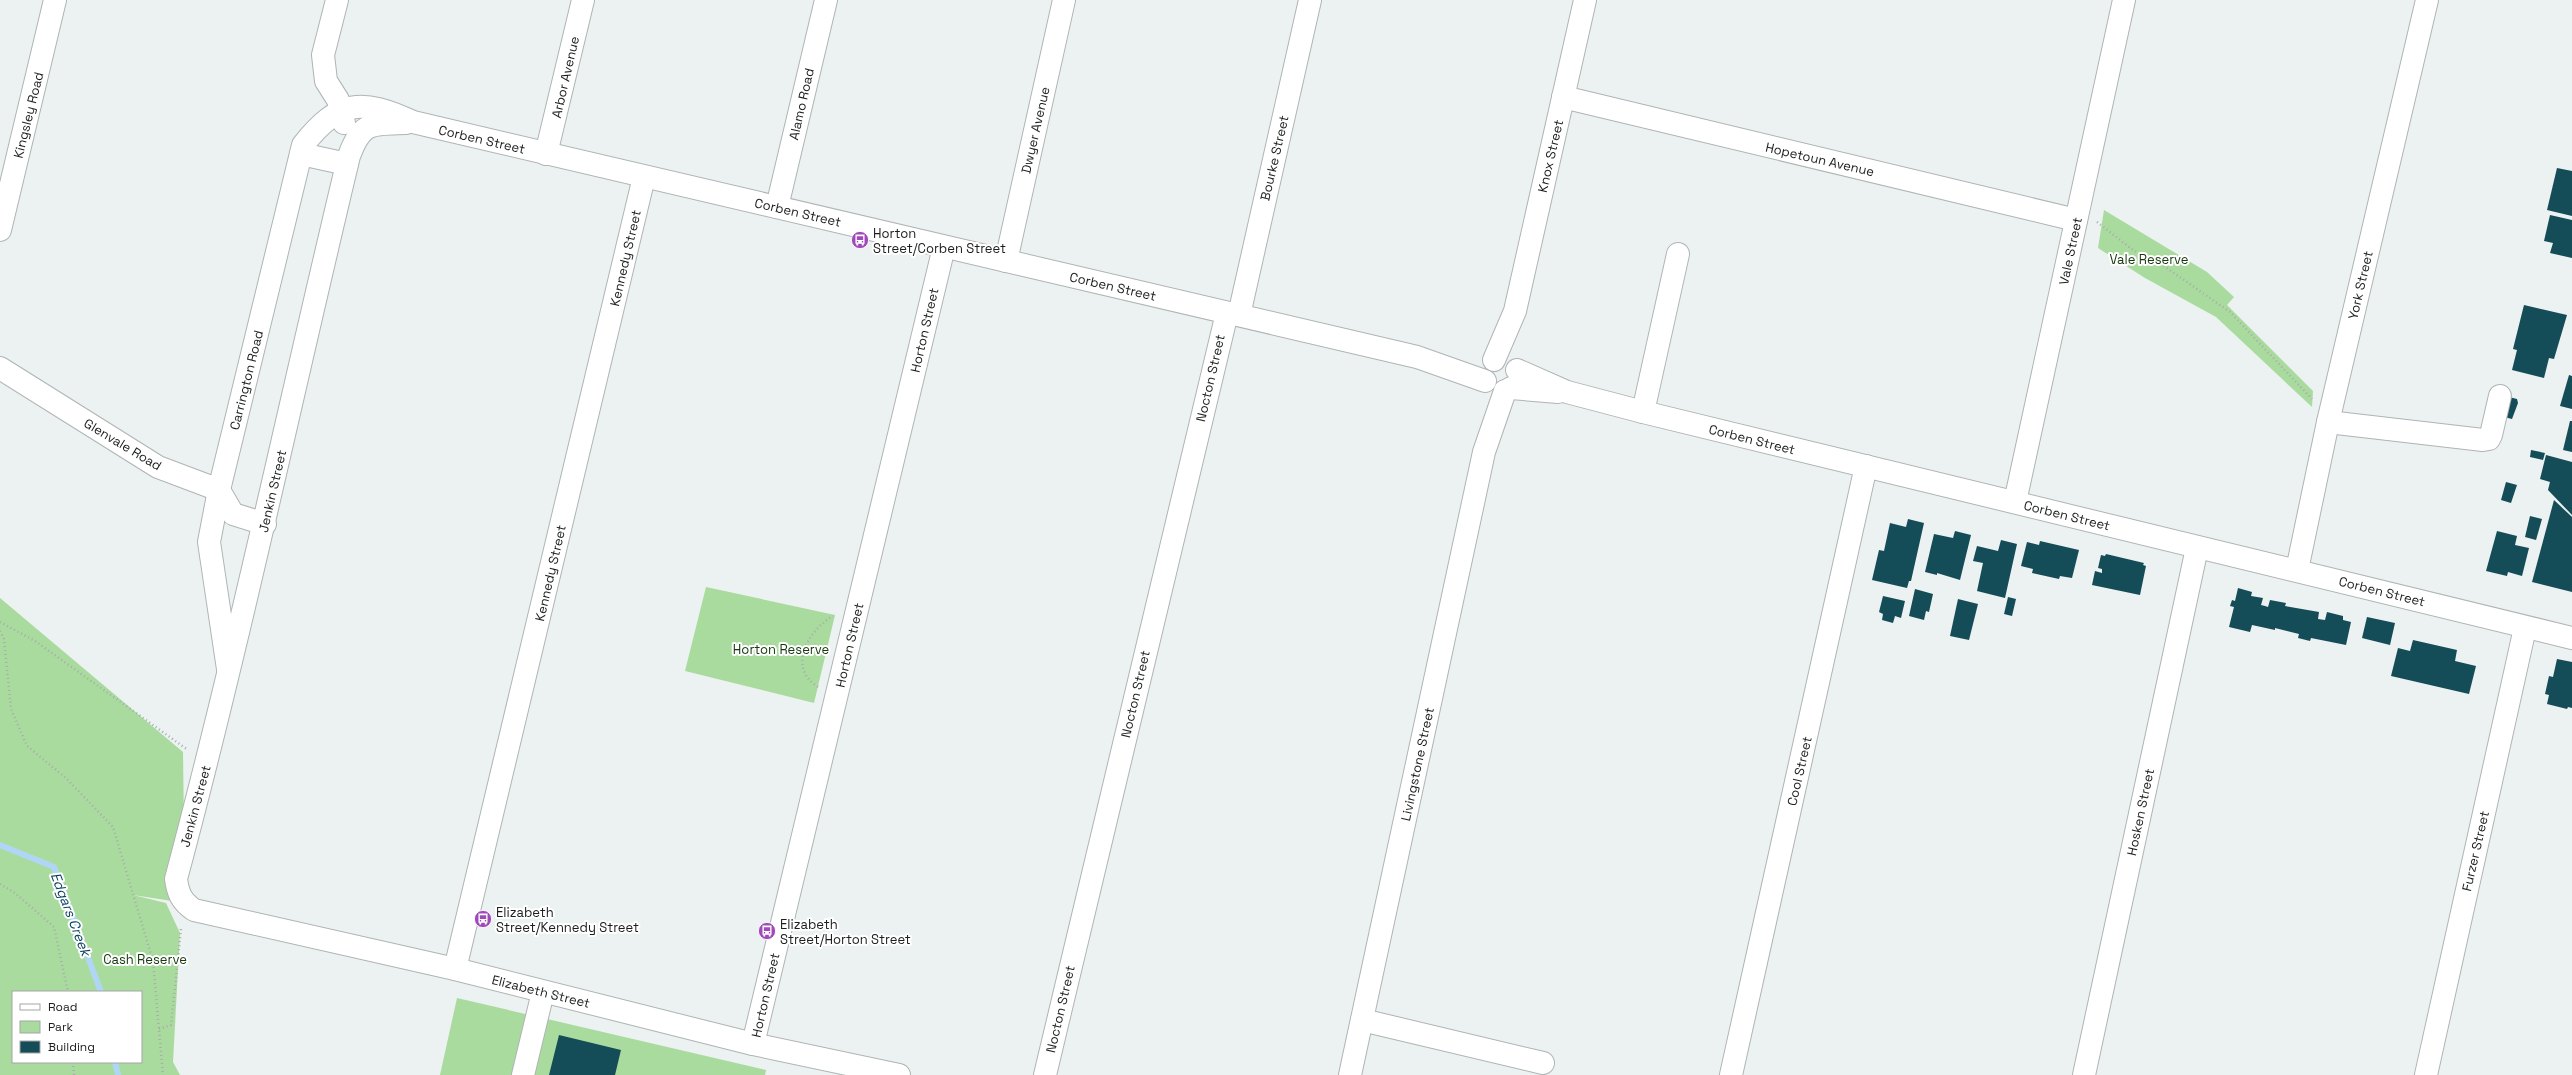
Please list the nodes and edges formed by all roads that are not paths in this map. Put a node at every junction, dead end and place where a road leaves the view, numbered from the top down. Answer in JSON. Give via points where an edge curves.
{"nodes":[{"id":1,"x":55,"y":0,"type":"edge"},
{"id":2,"x":337,"y":0,"type":"edge"},
{"id":3,"x":583,"y":0,"type":"edge"},
{"id":4,"x":826,"y":0,"type":"edge"},
{"id":5,"x":1064,"y":0,"type":"edge"},
{"id":6,"x":1310,"y":0,"type":"edge"},
{"id":7,"x":1584,"y":0,"type":"edge"},
{"id":8,"x":2124,"y":0,"type":"edge"},
{"id":9,"x":2427,"y":0,"type":"edge"},
{"id":10,"x":1563,"y":97,"type":"junction"},
{"id":11,"x":341,"y":110,"type":"junction"},
{"id":12,"x":413,"y":122,"type":"junction"},
{"id":13,"x":301,"y":154,"type":"junction"},
{"id":14,"x":546,"y":154,"type":"junction"},
{"id":15,"x":348,"y":160,"type":"junction"},
{"id":16,"x":644,"y":177,"type":"junction"},
{"id":17,"x":777,"y":207,"type":"junction"},
{"id":18,"x":2078,"y":212,"type":"junction"},
{"id":19,"x":0,"y":230,"type":"edge"},
{"id":20,"x":944,"y":247,"type":"junction"},
{"id":21,"x":1678,"y":254,"type":"dead end"},
{"id":22,"x":1006,"y":261,"type":"junction"},
{"id":23,"x":1233,"y":314,"type":"junction"},
{"id":24,"x":0,"y":368,"type":"edge"},
{"id":25,"x":1500,"y":375,"type":"junction"},
{"id":26,"x":2500,"y":396,"type":"dead end"},
{"id":27,"x":1643,"y":412,"type":"junction"},
{"id":28,"x":2329,"y":418,"type":"junction"},
{"id":29,"x":1866,"y":466,"type":"junction"},
{"id":30,"x":219,"y":490,"type":"junction"},
{"id":31,"x":2015,"y":502,"type":"junction"},
{"id":32,"x":265,"y":524,"type":"junction"},
{"id":33,"x":2197,"y":548,"type":"junction"},
{"id":34,"x":2297,"y":570,"type":"junction"},
{"id":35,"x":2525,"y":628,"type":"junction"},
{"id":36,"x":2569,"y":637,"type":"edge"},
{"id":37,"x":228,"y":668,"type":"junction"},
{"id":38,"x":185,"y":903,"type":"joint"},
{"id":39,"x":455,"y":969,"type":"junction"},
{"id":40,"x":543,"y":992,"type":"junction"},
{"id":41,"x":1362,"y":1020,"type":"junction"},
{"id":42,"x":753,"y":1044,"type":"junction"},
{"id":43,"x":1543,"y":1063,"type":"dead end"},
{"id":44,"x":523,"y":1075,"type":"edge"},
{"id":45,"x":899,"y":1075,"type":"edge"},
{"id":46,"x":1045,"y":1075,"type":"edge"},
{"id":47,"x":1350,"y":1075,"type":"edge"},
{"id":48,"x":1731,"y":1075,"type":"edge"},
{"id":49,"x":2084,"y":1075,"type":"edge"},
{"id":50,"x":2426,"y":1075,"type":"edge"}],
"edges":[{"from":1,"to":19,"type":"street","name":"Kingsley Road"},
{"from":2,"to":11,"type":"street","via":[[323,55],[326,80]]},
{"from":3,"to":14,"type":"street","name":"Arbor Avenue"},
{"from":4,"to":17,"type":"street","name":"Alamo Road"},
{"from":5,"to":22,"type":"street","name":"Dwyer Avenue"},
{"from":6,"to":23,"type":"street","name":"Bourke Street"},
{"from":7,"to":10,"type":"street","name":"Knox Street"},
{"from":8,"to":18,"type":"street","name":"Vale Street"},
{"from":9,"to":28,"type":"street","name":"York Street"},
{"from":10,"to":18,"type":"street","name":"Hopetoun Avenue"},
{"from":10,"to":25,"type":"street","name":"Knox Street"},
{"from":11,"to":12,"type":"street","name":"Carrington Road","via":[[353,106],[369,107],[390,112]]},
{"from":11,"to":13,"type":"street","name":"Carrington Road","via":[[321,123],[303,145]]},
{"from":11,"to":15,"type":"street"},
{"from":12,"to":14,"type":"street","name":"Corben Street"},
{"from":12,"to":15,"type":"street","name":"Jenkin Street","via":[[384,123],[366,128],[356,136]]},
{"from":13,"to":15,"type":"street"},
{"from":13,"to":30,"type":"street","name":"Carrington Road"},
{"from":14,"to":16,"type":"street","name":"Corben Street"},
{"from":15,"to":32,"type":"street","name":"Jenkin Street"},
{"from":16,"to":17,"type":"street","name":"Corben Street"},
{"from":16,"to":39,"type":"street","name":"Kennedy Street"},
{"from":17,"to":20,"type":"street","name":"Corben Street"},
{"from":18,"to":31,"type":"street","name":"Vale Street"},
{"from":20,"to":22,"type":"street","name":"Corben Street"},
{"from":20,"to":42,"type":"street","name":"Horton Street"},
{"from":21,"to":27,"type":"street"},
{"from":22,"to":23,"type":"street","name":"Corben Street"},
{"from":23,"to":25,"type":"street","name":"Corben Street"},
{"from":23,"to":46,"type":"street","name":"Nocton Street"},
{"from":24,"to":30,"type":"street","name":"Glenvale Road","via":[[158,467]]},
{"from":25,"to":27,"type":"street","name":"Corben Street"},
{"from":25,"to":41,"type":"street","name":"Livingstone Street"},
{"from":26,"to":28,"type":"street","via":[[2491,435],[2489,439],[2483,440]]},
{"from":27,"to":29,"type":"street","name":"Corben Street"},
{"from":28,"to":34,"type":"street","name":"York Street"},
{"from":29,"to":31,"type":"street","name":"Corben Street"},
{"from":29,"to":48,"type":"street","name":"Cool Street"},
{"from":30,"to":32,"type":"street","via":[[233,514]]},
{"from":30,"to":37,"type":"street","name":"Carrington Road","via":[[209,542]]},
{"from":31,"to":33,"type":"street","name":"Corben Street"},
{"from":32,"to":37,"type":"street","name":"Jenkin Street"},
{"from":33,"to":34,"type":"street","name":"Corben Street"},
{"from":33,"to":49,"type":"street","name":"Hosken Street"},
{"from":34,"to":35,"type":"street","name":"Corben Street"},
{"from":35,"to":36,"type":"street","name":"Corben Street"},
{"from":35,"to":50,"type":"street","name":"Furzer Street"},
{"from":37,"to":38,"type":"street","name":"Jenkin Street","via":[[207,763],[176,879],[178,893]]},
{"from":38,"to":39,"type":"street","name":"Elizabeth Street","via":[[194,910]]},
{"from":39,"to":40,"type":"street","name":"Elizabeth Street"},
{"from":40,"to":42,"type":"street","name":"Elizabeth Street"},
{"from":40,"to":44,"type":"street"},
{"from":41,"to":43,"type":"street"},
{"from":41,"to":47,"type":"street","name":"Livingstone Street"},
{"from":42,"to":45,"type":"street","name":"Elizabeth Street"}]}
